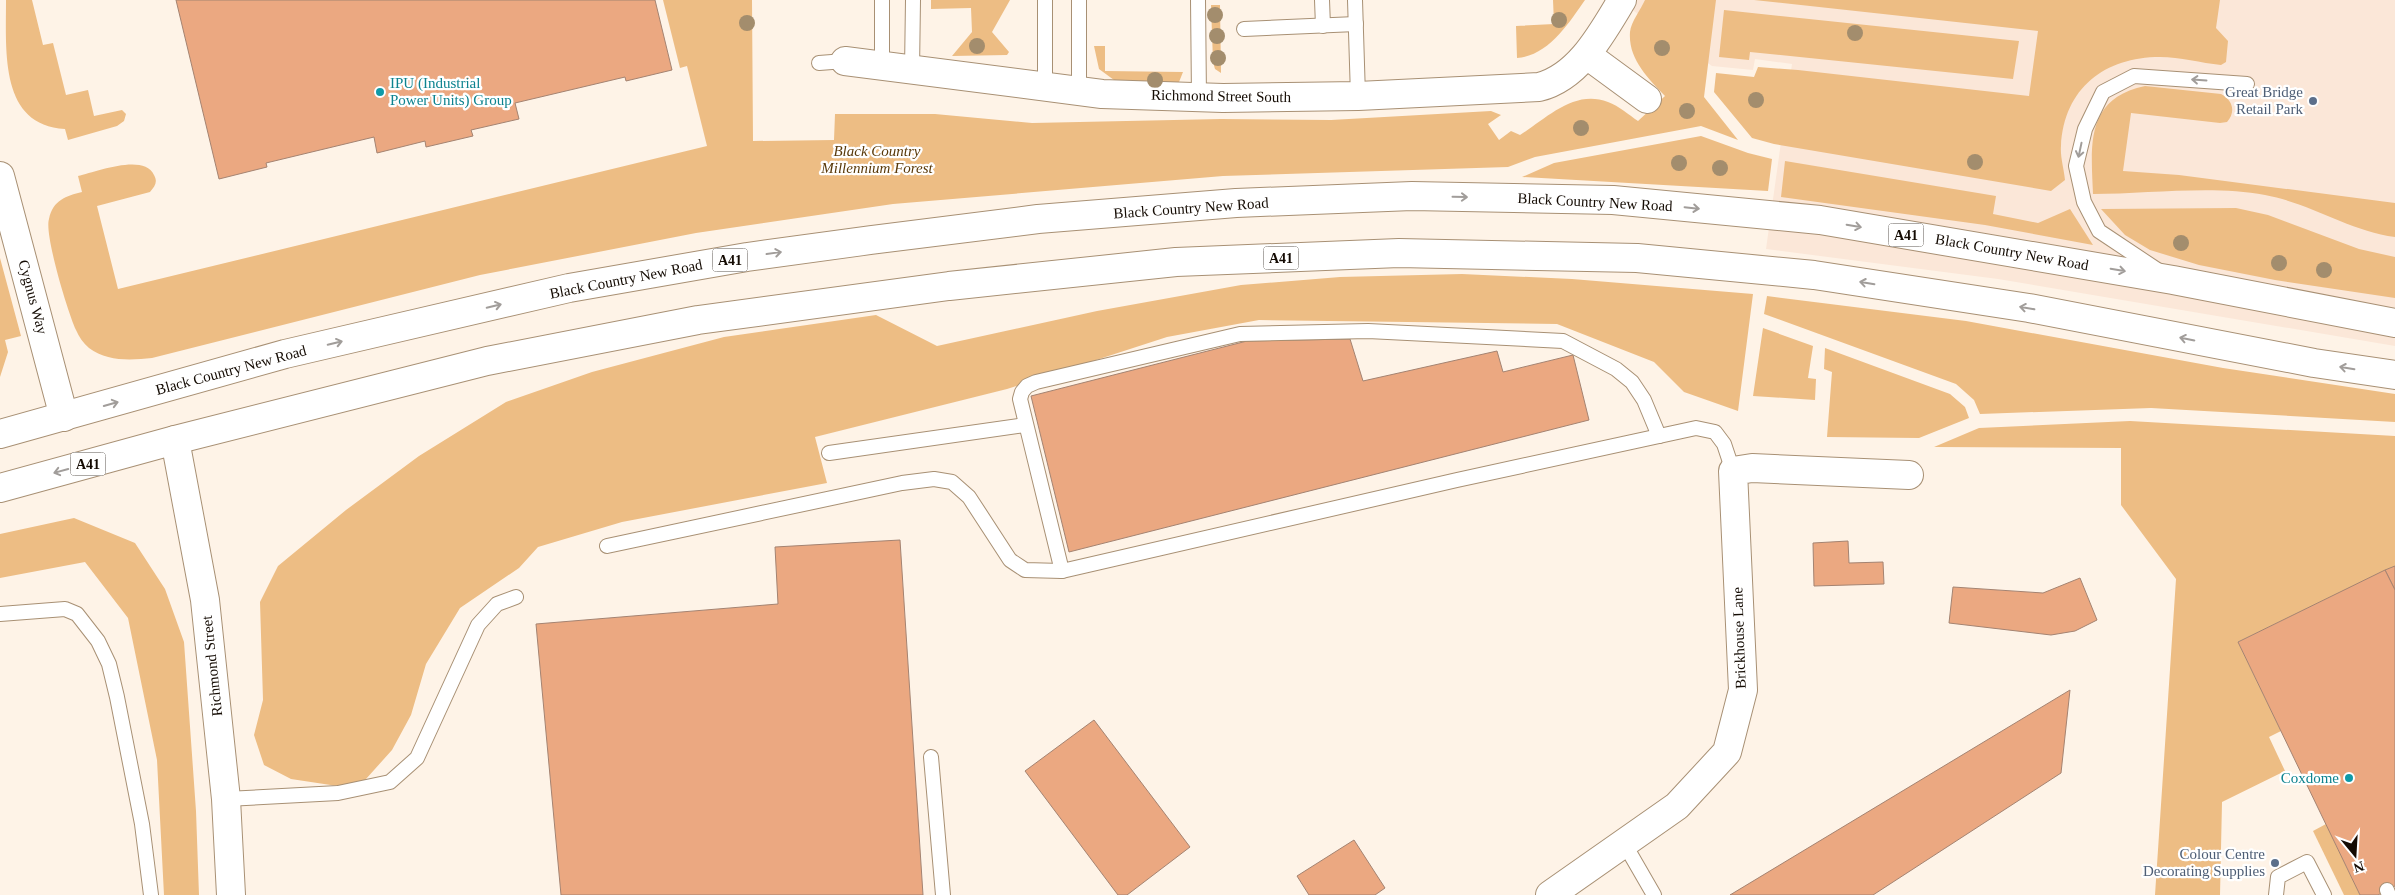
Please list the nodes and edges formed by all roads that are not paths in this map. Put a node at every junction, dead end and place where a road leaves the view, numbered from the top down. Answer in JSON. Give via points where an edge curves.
{"nodes":[{"id":1,"x":882,"y":0,"type":"edge"},
{"id":2,"x":913,"y":0,"type":"edge"},
{"id":3,"x":1045,"y":0,"type":"edge"},
{"id":4,"x":1079,"y":0,"type":"edge"},
{"id":5,"x":1198,"y":0,"type":"edge"},
{"id":6,"x":1322,"y":0,"type":"edge"},
{"id":7,"x":1355,"y":0,"type":"edge"},
{"id":8,"x":1622,"y":0,"type":"edge"},
{"id":9,"x":1356,"y":24,"type":"junction"},
{"id":10,"x":1323,"y":26,"type":"junction"},
{"id":11,"x":1244,"y":30,"type":"dead end"},
{"id":12,"x":1587,"y":55,"type":"junction"},
{"id":13,"x":832,"y":62,"type":"dead end"},
{"id":14,"x":882,"y":66,"type":"junction"},
{"id":15,"x":912,"y":70,"type":"junction"},
{"id":16,"x":2248,"y":84,"type":"dead end"},
{"id":17,"x":1045,"y":87,"type":"junction"},
{"id":18,"x":1079,"y":91,"type":"junction"},
{"id":19,"x":1358,"y":96,"type":"junction"},
{"id":20,"x":1199,"y":97,"type":"junction"},
{"id":21,"x":1647,"y":99,"type":"dead end"},
{"id":22,"x":0,"y":176,"type":"edge"},
{"id":23,"x":2173,"y":280,"type":"junction"},
{"id":24,"x":2395,"y":323,"type":"edge"},
{"id":25,"x":2395,"y":376,"type":"edge"},
{"id":26,"x":64,"y":417,"type":"junction"},
{"id":27,"x":1025,"y":425,"type":"junction"},
{"id":28,"x":0,"y":434,"type":"edge"},
{"id":29,"x":1659,"y":436,"type":"junction"},
{"id":30,"x":175,"y":440,"type":"junction"},
{"id":31,"x":829,"y":453,"type":"dead end"},
{"id":32,"x":1733,"y":471,"type":"junction"},
{"id":33,"x":1909,"y":476,"type":"dead end"},
{"id":34,"x":0,"y":488,"type":"edge"},
{"id":35,"x":607,"y":546,"type":"dead end"},
{"id":36,"x":1062,"y":571,"type":"junction"},
{"id":37,"x":516,"y":597,"type":"dead end"},
{"id":38,"x":0,"y":614,"type":"edge"},
{"id":39,"x":931,"y":756,"type":"dead end"},
{"id":40,"x":226,"y":799,"type":"junction"},
{"id":41,"x":1624,"y":843,"type":"junction"},
{"id":42,"x":151,"y":895,"type":"edge"},
{"id":43,"x":231,"y":895,"type":"edge"},
{"id":44,"x":943,"y":895,"type":"edge"},
{"id":45,"x":1550,"y":895,"type":"edge"},
{"id":46,"x":1654,"y":895,"type":"edge"},
{"id":47,"x":2276,"y":895,"type":"edge"},
{"id":48,"x":2324,"y":895,"type":"edge"}],
"edges":[{"from":1,"to":14,"type":"lane"},
{"from":2,"to":15,"type":"lane"},
{"from":3,"to":17,"type":"lane"},
{"from":4,"to":18,"type":"lane"},
{"from":5,"to":20,"type":"lane"},
{"from":6,"to":10,"type":"lane"},
{"from":7,"to":9,"type":"lane"},
{"from":8,"to":12,"type":"main road","name":"Richmond Street South"},
{"from":9,"to":10,"type":"lane"},
{"from":9,"to":19,"type":"lane"},
{"from":10,"to":11,"type":"lane"},
{"from":12,"to":19,"type":"main road","name":"Richmond Street South","via":[[1554,84],[1539,87]]},
{"from":12,"to":21,"type":"main road"},
{"from":13,"to":14,"type":"main road","name":"Richmond Street South"},
{"from":14,"to":15,"type":"main road","name":"Richmond Street South"},
{"from":15,"to":17,"type":"main road","name":"Richmond Street South"},
{"from":16,"to":23,"type":"lane","one_way":true,"via":[[2134,76],[2103,92],[2085,129],[2076,166],[2084,202],[2100,231]]},
{"from":17,"to":18,"type":"main road","name":"Richmond Street South"},
{"from":18,"to":20,"type":"main road","name":"Richmond Street South"},
{"from":19,"to":20,"type":"main road","name":"Richmond Street South"},
{"from":22,"to":26,"type":"main road","name":"Cygnus Way"},
{"from":23,"to":24,"type":"main road","name":"Black Country New Road","number":"A41"},
{"from":26,"to":23,"type":"main road","name":"Black Country New Road","number":"A41","one_way":true,"via":[[285,354],[569,288],[747,257],[871,240],[1038,219],[1236,203],[1412,196],[1613,200],[1820,220]]},
{"from":25,"to":30,"type":"main road","number":"A41","one_way":true,"via":[[2305,362],[2029,308],[1814,275],[1637,258],[1399,253],[1176,262],[949,286],[698,320],[487,361]]},
{"from":26,"to":28,"type":"main road","name":"Black Country New Road","number":"A41"},
{"from":27,"to":29,"type":"lane","via":[[1020,399],[1027,386],[1036,382],[1240,334],[1368,331],[1563,340],[1616,369],[1632,382],[1644,400]]},
{"from":27,"to":31,"type":"lane"},
{"from":27,"to":36,"type":"lane"},
{"from":29,"to":32,"type":"lane","via":[[1696,428],[1715,432],[1724,444]]},
{"from":29,"to":36,"type":"lane"},
{"from":30,"to":34,"type":"main road","number":"A41","one_way":true},
{"from":30,"to":40,"type":"main road","name":"Richmond Street","via":[[205,600]]},
{"from":32,"to":33,"type":"main road","via":[[1752,468]]},
{"from":32,"to":41,"type":"main road","name":"Brickhouse Lane","via":[[1743,690],[1727,752],[1677,806]]},
{"from":35,"to":36,"type":"lane","via":[[902,483],[934,479],[952,482],[969,496],[1010,560],[1025,570]]},
{"from":37,"to":40,"type":"lane","via":[[497,604],[478,625],[417,758],[390,782],[338,794]]},
{"from":38,"to":42,"type":"lane","via":[[65,609],[77,614],[98,641],[109,664],[117,697],[142,824]]},
{"from":39,"to":44,"type":"lane"},
{"from":40,"to":43,"type":"main road","name":"Richmond Street"},
{"from":41,"to":45,"type":"main road","name":"Brickhouse Lane"},
{"from":41,"to":46,"type":"lane"},
{"from":47,"to":48,"type":"lane","via":[[2278,877],[2307,862]]}]}
